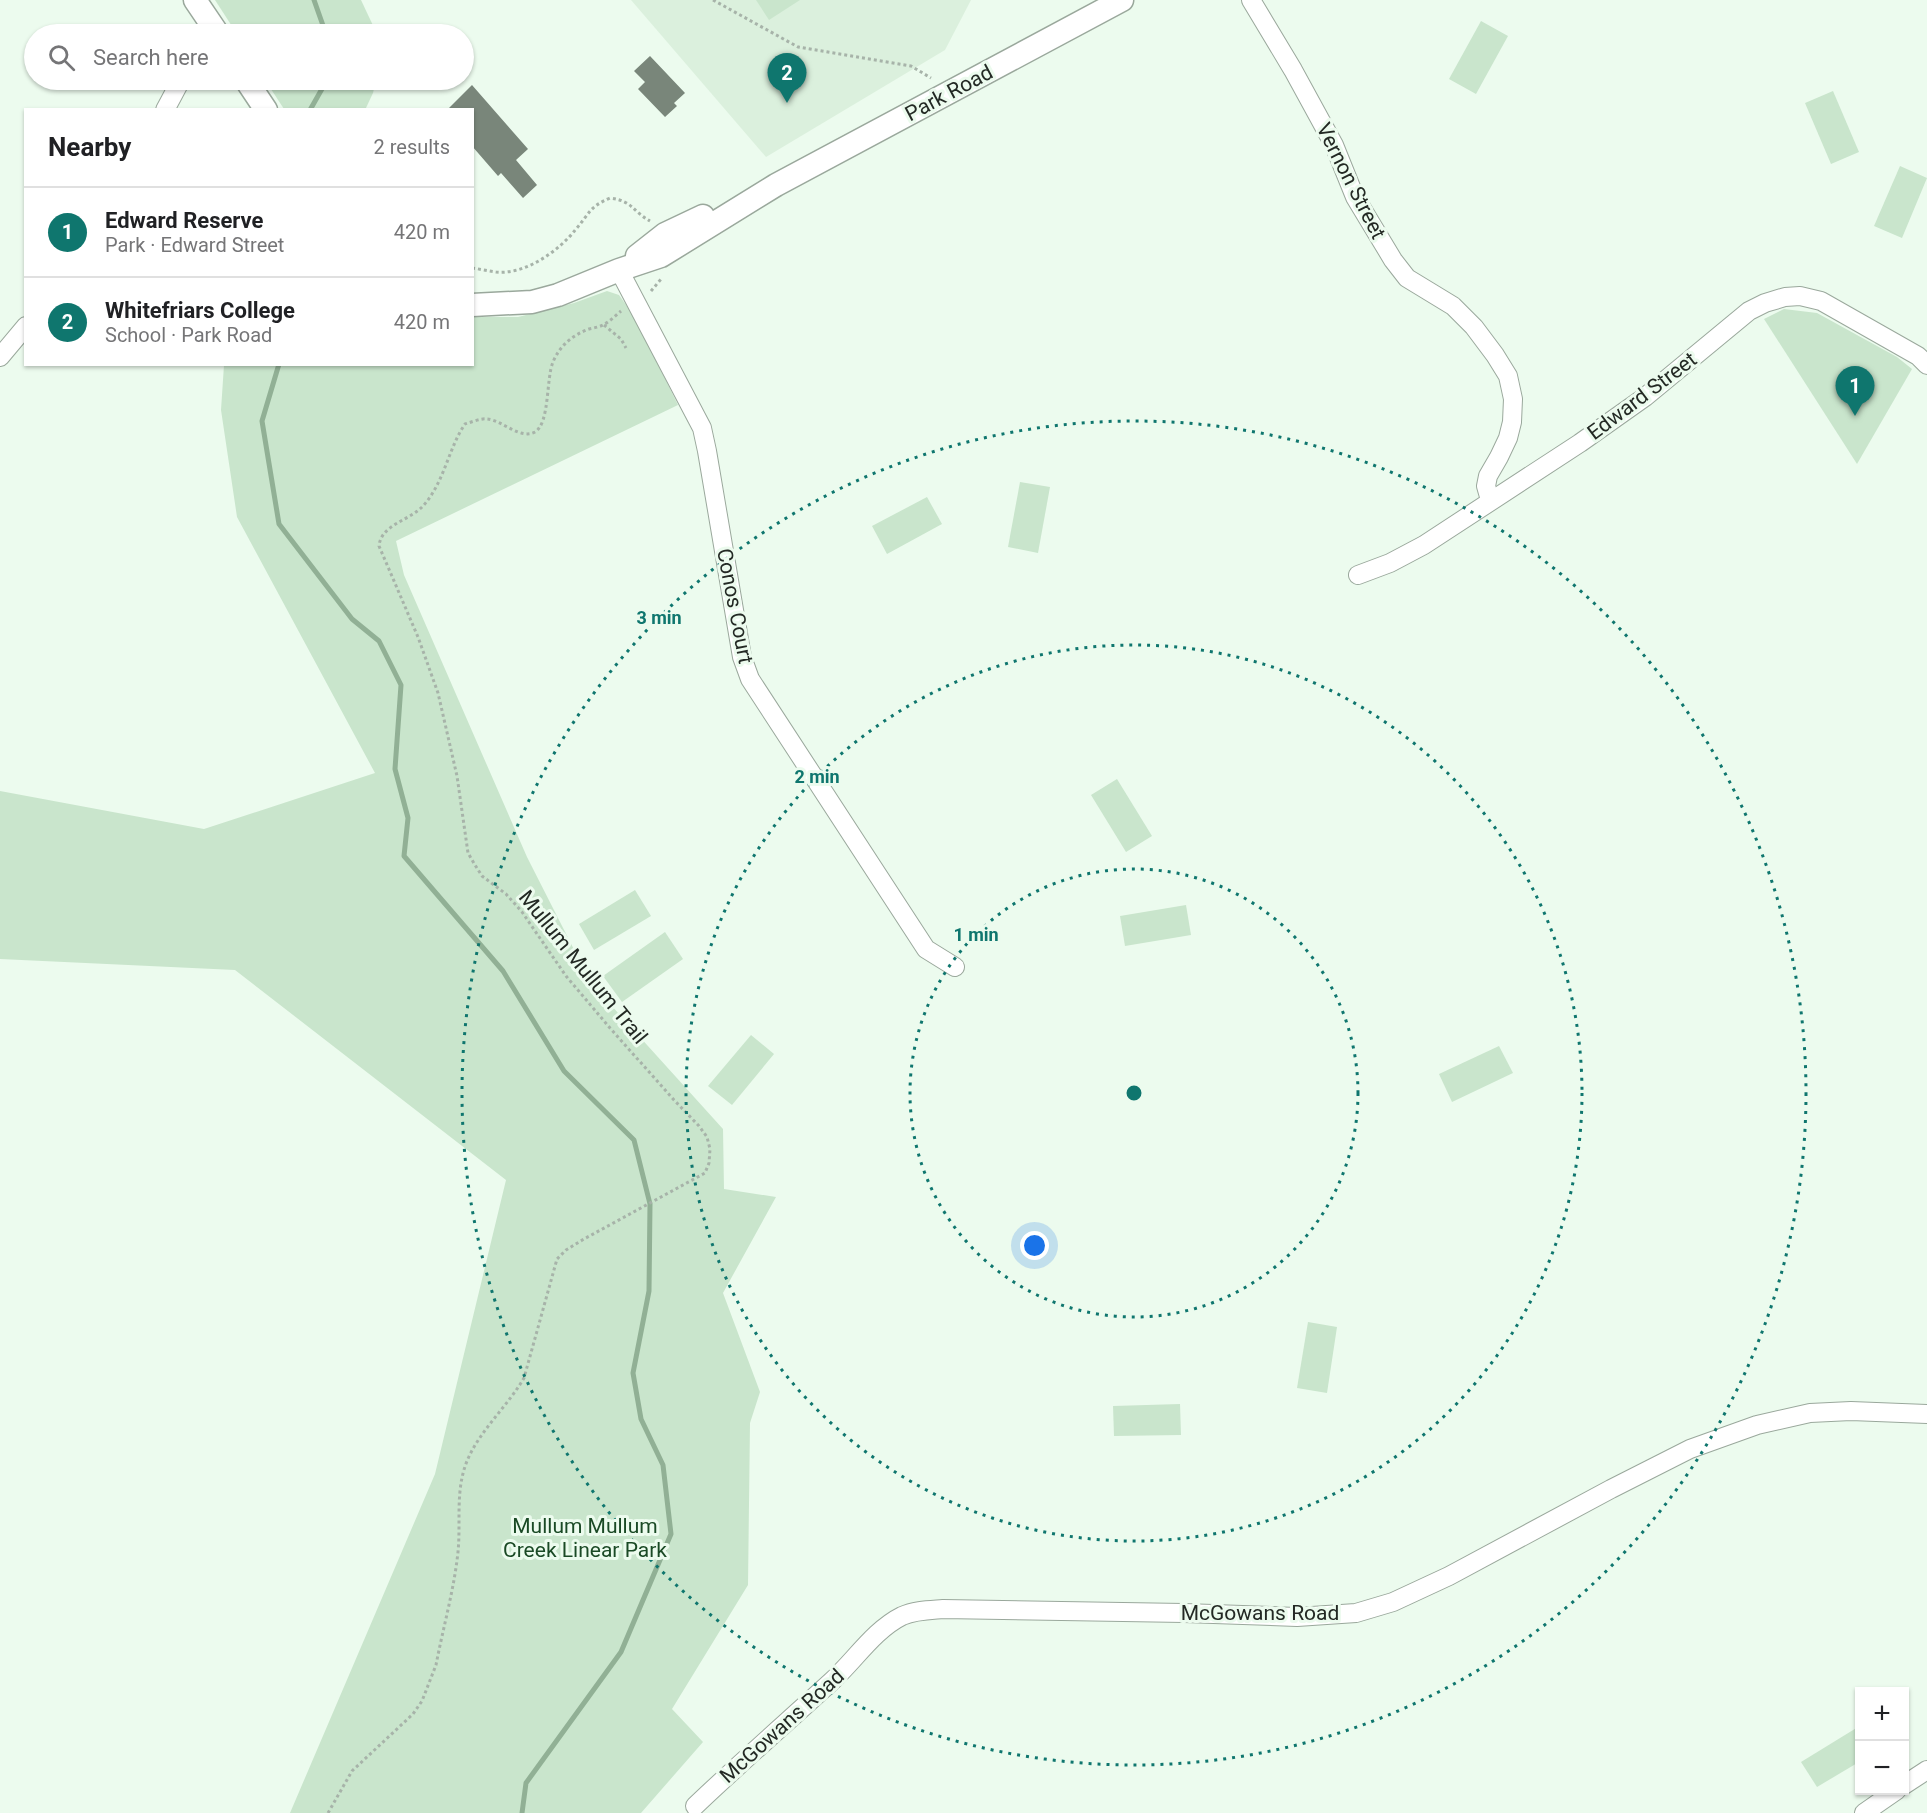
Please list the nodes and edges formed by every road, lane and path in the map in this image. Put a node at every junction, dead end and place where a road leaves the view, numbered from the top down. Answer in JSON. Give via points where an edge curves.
{"nodes":[{"id":1,"x":195,"y":0,"type":"edge"},
{"id":2,"x":713,"y":0,"type":"edge"},
{"id":3,"x":1122,"y":0,"type":"edge"},
{"id":4,"x":1251,"y":0,"type":"edge"},
{"id":5,"x":211,"y":24,"type":"edge"},
{"id":6,"x":176,"y":90,"type":"edge"},
{"id":7,"x":253,"y":90,"type":"edge"},
{"id":8,"x":952,"y":92,"type":"junction"},
{"id":9,"x":166,"y":108,"type":"edge"},
{"id":10,"x":265,"y":108,"type":"edge"},
{"id":11,"x":669,"y":242,"type":"junction"},
{"id":12,"x":474,"y":268,"type":"edge"},
{"id":13,"x":619,"y":270,"type":"junction"},
{"id":14,"x":635,"y":302,"type":"junction"},
{"id":15,"x":474,"y":305,"type":"edge"},
{"id":16,"x":604,"y":325,"type":"junction"},
{"id":17,"x":24,"y":328,"type":"edge"},
{"id":18,"x":626,"y":348,"type":"dead end"},
{"id":19,"x":0,"y":357,"type":"edge"},
{"id":20,"x":1927,"y":365,"type":"edge"},
{"id":21,"x":1490,"y":501,"type":"junction"},
{"id":22,"x":1358,"y":575,"type":"dead end"},
{"id":23,"x":956,"y":967,"type":"dead end"},
{"id":24,"x":1927,"y":1414,"type":"edge"},
{"id":25,"x":1927,"y":1770,"type":"edge"},
{"id":26,"x":1909,"y":1782,"type":"edge"},
{"id":27,"x":1891,"y":1795,"type":"edge"},
{"id":28,"x":695,"y":1806,"type":"dead end"},
{"id":29,"x":328,"y":1813,"type":"edge"},
{"id":30,"x":1864,"y":1813,"type":"edge"}],
"edges":[{"from":1,"to":5,"type":"street"},
{"from":2,"to":8,"type":"path","via":[[798,47],[911,66]]},
{"from":3,"to":8,"type":"street","name":"Park Road"},
{"from":4,"to":21,"type":"street","name":"Vernon Street","via":[[1334,145],[1355,197],[1393,260],[1407,278],[1453,306],[1474,327],[1508,376],[1512,422],[1488,476]]},
{"from":6,"to":9,"type":"street"},
{"from":7,"to":10,"type":"street"},
{"from":8,"to":11,"type":"street","name":"Park Road"},
{"from":11,"to":12,"type":"path","via":[[659,224],[642,216],[628,202],[610,198],[590,209],[568,238],[537,261],[508,271]]},
{"from":11,"to":13,"type":"street","name":"Park Road"},
{"from":11,"to":14,"type":"path","name":"Mullum Mullum Trail","via":[[679,261]]},
{"from":13,"to":14,"type":"street","name":"Conos Court"},
{"from":13,"to":15,"type":"street","name":"Park Road","via":[[532,302]]},
{"from":14,"to":16,"type":"path","name":"Mullum Mullum Trail"},
{"from":14,"to":23,"type":"street","name":"Conos Court","via":[[702,428],[742,657],[750,679],[926,950]]},
{"from":16,"to":18,"type":"path"},
{"from":16,"to":29,"type":"path","name":"Mullum Mullum Trail","via":[[575,334],[560,350],[549,376],[541,426],[524,434],[486,418],[465,424],[429,500],[409,518],[387,529],[379,546],[438,693],[457,776],[468,853],[482,876],[522,912],[566,976],[699,1126],[707,1137],[709,1163],[705,1173],[584,1239],[557,1260],[524,1378],[466,1463],[460,1484],[456,1566],[431,1682],[413,1714],[352,1771]]},
{"from":17,"to":19,"type":"street"},
{"from":20,"to":21,"type":"street","name":"Edward Street","via":[[1918,356],[1821,301],[1800,296],[1765,303],[1749,311],[1645,397]]},
{"from":21,"to":22,"type":"street","name":"Edward Street","via":[[1424,545]]},
{"from":24,"to":28,"type":"street","name":"McGowans Road","via":[[1810,1413],[1758,1425],[1690,1449],[1449,1576],[1393,1602],[1356,1613],[1297,1617],[943,1609],[904,1615],[872,1639],[831,1682]]},
{"from":25,"to":26,"type":"street"},
{"from":27,"to":30,"type":"street"}]}
